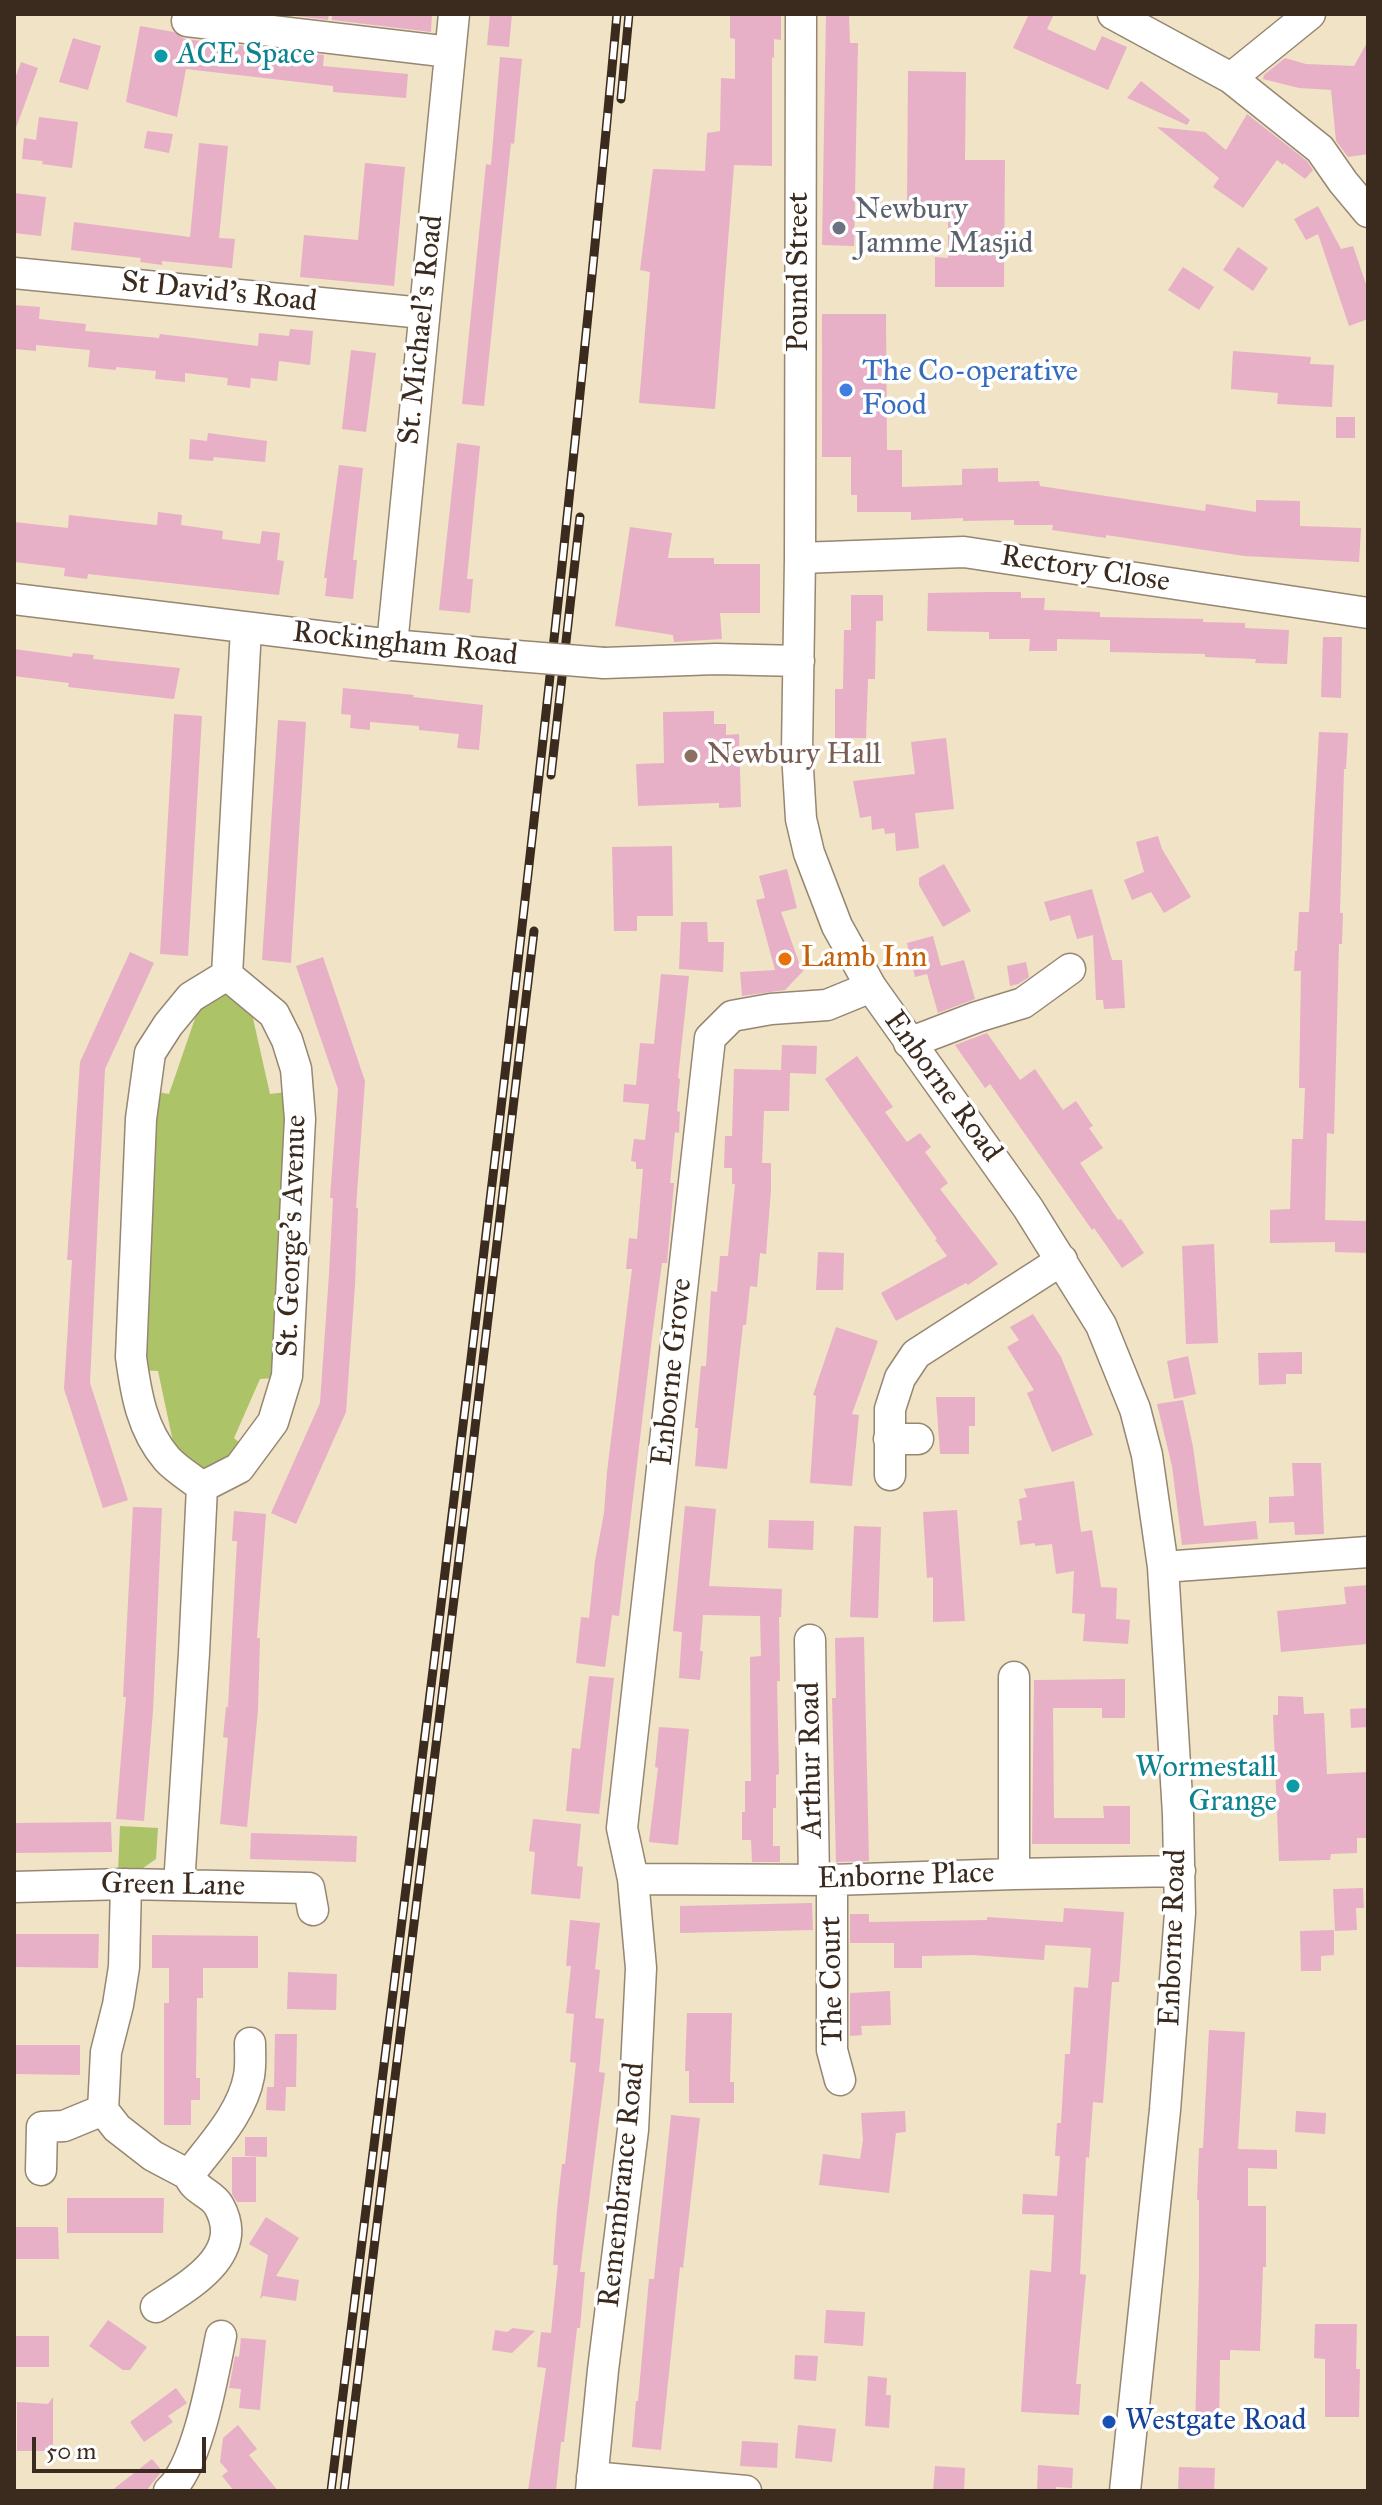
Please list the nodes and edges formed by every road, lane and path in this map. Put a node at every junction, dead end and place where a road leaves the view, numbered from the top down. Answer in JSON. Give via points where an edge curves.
{"nodes":[{"id":1,"x":454,"y":14,"type":"edge"},
{"id":2,"x":801,"y":14,"type":"edge"},
{"id":3,"x":1113,"y":14,"type":"edge"},
{"id":4,"x":1310,"y":14,"type":"edge"},
{"id":5,"x":187,"y":21,"type":"dead end"},
{"id":6,"x":450,"y":52,"type":"junction"},
{"id":7,"x":1231,"y":78,"type":"junction"},
{"id":8,"x":1368,"y":212,"type":"edge"},
{"id":9,"x":14,"y":273,"type":"edge"},
{"id":10,"x":423,"y":313,"type":"junction"},
{"id":11,"x":800,"y":545,"type":"junction"},
{"id":12,"x":14,"y":599,"type":"edge"},
{"id":13,"x":1368,"y":613,"type":"edge"},
{"id":14,"x":246,"y":629,"type":"junction"},
{"id":15,"x":392,"y":645,"type":"junction"},
{"id":16,"x":799,"y":661,"type":"junction"},
{"id":17,"x":1070,"y":969,"type":"dead end"},
{"id":18,"x":227,"y":975,"type":"junction"},
{"id":19,"x":871,"y":987,"type":"junction"},
{"id":20,"x":909,"y":1043,"type":"junction"},
{"id":21,"x":1062,"y":1260,"type":"junction"},
{"id":22,"x":890,"y":1475,"type":"dead end"},
{"id":23,"x":202,"y":1487,"type":"junction"},
{"id":24,"x":1368,"y":1552,"type":"edge"},
{"id":25,"x":1163,"y":1567,"type":"junction"},
{"id":26,"x":810,"y":1640,"type":"dead end"},
{"id":27,"x":1014,"y":1677,"type":"dead end"},
{"id":28,"x":1180,"y":1871,"type":"junction"},
{"id":29,"x":1014,"y":1874,"type":"junction"},
{"id":30,"x":633,"y":1879,"type":"junction"},
{"id":31,"x":823,"y":1880,"type":"junction"},
{"id":32,"x":126,"y":1884,"type":"junction"},
{"id":33,"x":179,"y":1885,"type":"junction"},
{"id":34,"x":14,"y":1887,"type":"edge"},
{"id":35,"x":313,"y":1910,"type":"dead end"},
{"id":36,"x":250,"y":2043,"type":"dead end"},
{"id":37,"x":840,"y":2080,"type":"dead end"},
{"id":38,"x":103,"y":2110,"type":"junction"},
{"id":39,"x":41,"y":2170,"type":"dead end"},
{"id":40,"x":189,"y":2175,"type":"junction"},
{"id":41,"x":156,"y":2307,"type":"dead end"},
{"id":42,"x":221,"y":2336,"type":"dead end"},
{"id":43,"x":591,"y":2484,"type":"edge"},
{"id":44,"x":169,"y":2491,"type":"edge"},
{"id":45,"x":746,"y":2491,"type":"edge"},
{"id":46,"x":1125,"y":2491,"type":"edge"}],
"edges":[{"from":1,"to":6,"type":"street","name":"St. Michael's Road"},
{"from":2,"to":11,"type":"street","name":"Pound Street"},
{"from":3,"to":7,"type":"street"},
{"from":4,"to":7,"type":"street"},
{"from":5,"to":6,"type":"street"},
{"from":6,"to":10,"type":"street","name":"St. Michael's Road"},
{"from":7,"to":8,"type":"street","via":[[1320,149]]},
{"from":9,"to":10,"type":"street","name":"St David's Road"},
{"from":10,"to":15,"type":"street","name":"St. Michael's Road"},
{"from":11,"to":13,"type":"street","name":"Rectory Close","via":[[964,552]]},
{"from":11,"to":16,"type":"street","name":"Enborne Road"},
{"from":12,"to":14,"type":"street","name":"Rockingham Road"},
{"from":14,"to":15,"type":"street","name":"Rockingham Road"},
{"from":14,"to":18,"type":"street"},
{"from":15,"to":16,"type":"street","name":"Rockingham Road","bridge":true,"via":[[604,663]]},
{"from":16,"to":19,"type":"street","name":"Enborne Road","via":[[801,819],[832,914]]},
{"from":17,"to":20,"type":"street","via":[[1023,1003]]},
{"from":18,"to":23,"type":"street","via":[[191,997],[150,1053],[141,1119],[131,1357],[136,1391],[144,1422],[167,1459]]},
{"from":18,"to":23,"type":"street","name":"St. George's Avenue","via":[[274,1014],[287,1040],[296,1069],[299,1134],[287,1376],[273,1422],[239,1468]]},
{"from":19,"to":20,"type":"street","name":"Enborne Road"},
{"from":19,"to":30,"type":"street","name":"Enborne Grove","via":[[827,1005],[732,1016],[710,1038],[622,1828]]},
{"from":20,"to":21,"type":"street","name":"Enborne Road"},
{"from":21,"to":22,"type":"street","via":[[916,1354],[900,1378],[890,1409],[904,1439]]},
{"from":21,"to":25,"type":"street","name":"Enborne Road","via":[[1101,1325],[1135,1409]]},
{"from":23,"to":33,"type":"street"},
{"from":24,"to":25,"type":"street"},
{"from":25,"to":28,"type":"street","name":"Enborne Road"},
{"from":26,"to":31,"type":"street","name":"Arthur Road"},
{"from":27,"to":29,"type":"street"},
{"from":28,"to":29,"type":"street","name":"Enborne Place"},
{"from":28,"to":46,"type":"street","name":"Enborne Road","via":[[1165,2110]]},
{"from":29,"to":31,"type":"street","name":"Enborne Place"},
{"from":30,"to":31,"type":"street","name":"Enborne Place"},
{"from":30,"to":43,"type":"street","name":"Remembrance Road","via":[[641,1968],[633,2130]]},
{"from":31,"to":37,"type":"street","name":"The Court","via":[[832,2050]]},
{"from":32,"to":33,"type":"street","name":"Green Lane"},
{"from":32,"to":34,"type":"street","name":"Green Lane"},
{"from":32,"to":38,"type":"street","via":[[124,1967],[106,2052]]},
{"from":33,"to":35,"type":"street","name":"Green Lane","via":[[309,1888]]},
{"from":36,"to":40,"type":"street","via":[[250,2075],[241,2101]]},
{"from":38,"to":39,"type":"street","via":[[64,2126],[42,2127]]},
{"from":38,"to":40,"type":"street","via":[[153,2156]]},
{"from":40,"to":41,"type":"street","via":[[192,2184],[218,2205],[226,2234],[215,2264]]},
{"from":42,"to":44,"type":"street","via":[[207,2406],[181,2481]]},
{"from":43,"to":45,"type":"street"}]}
